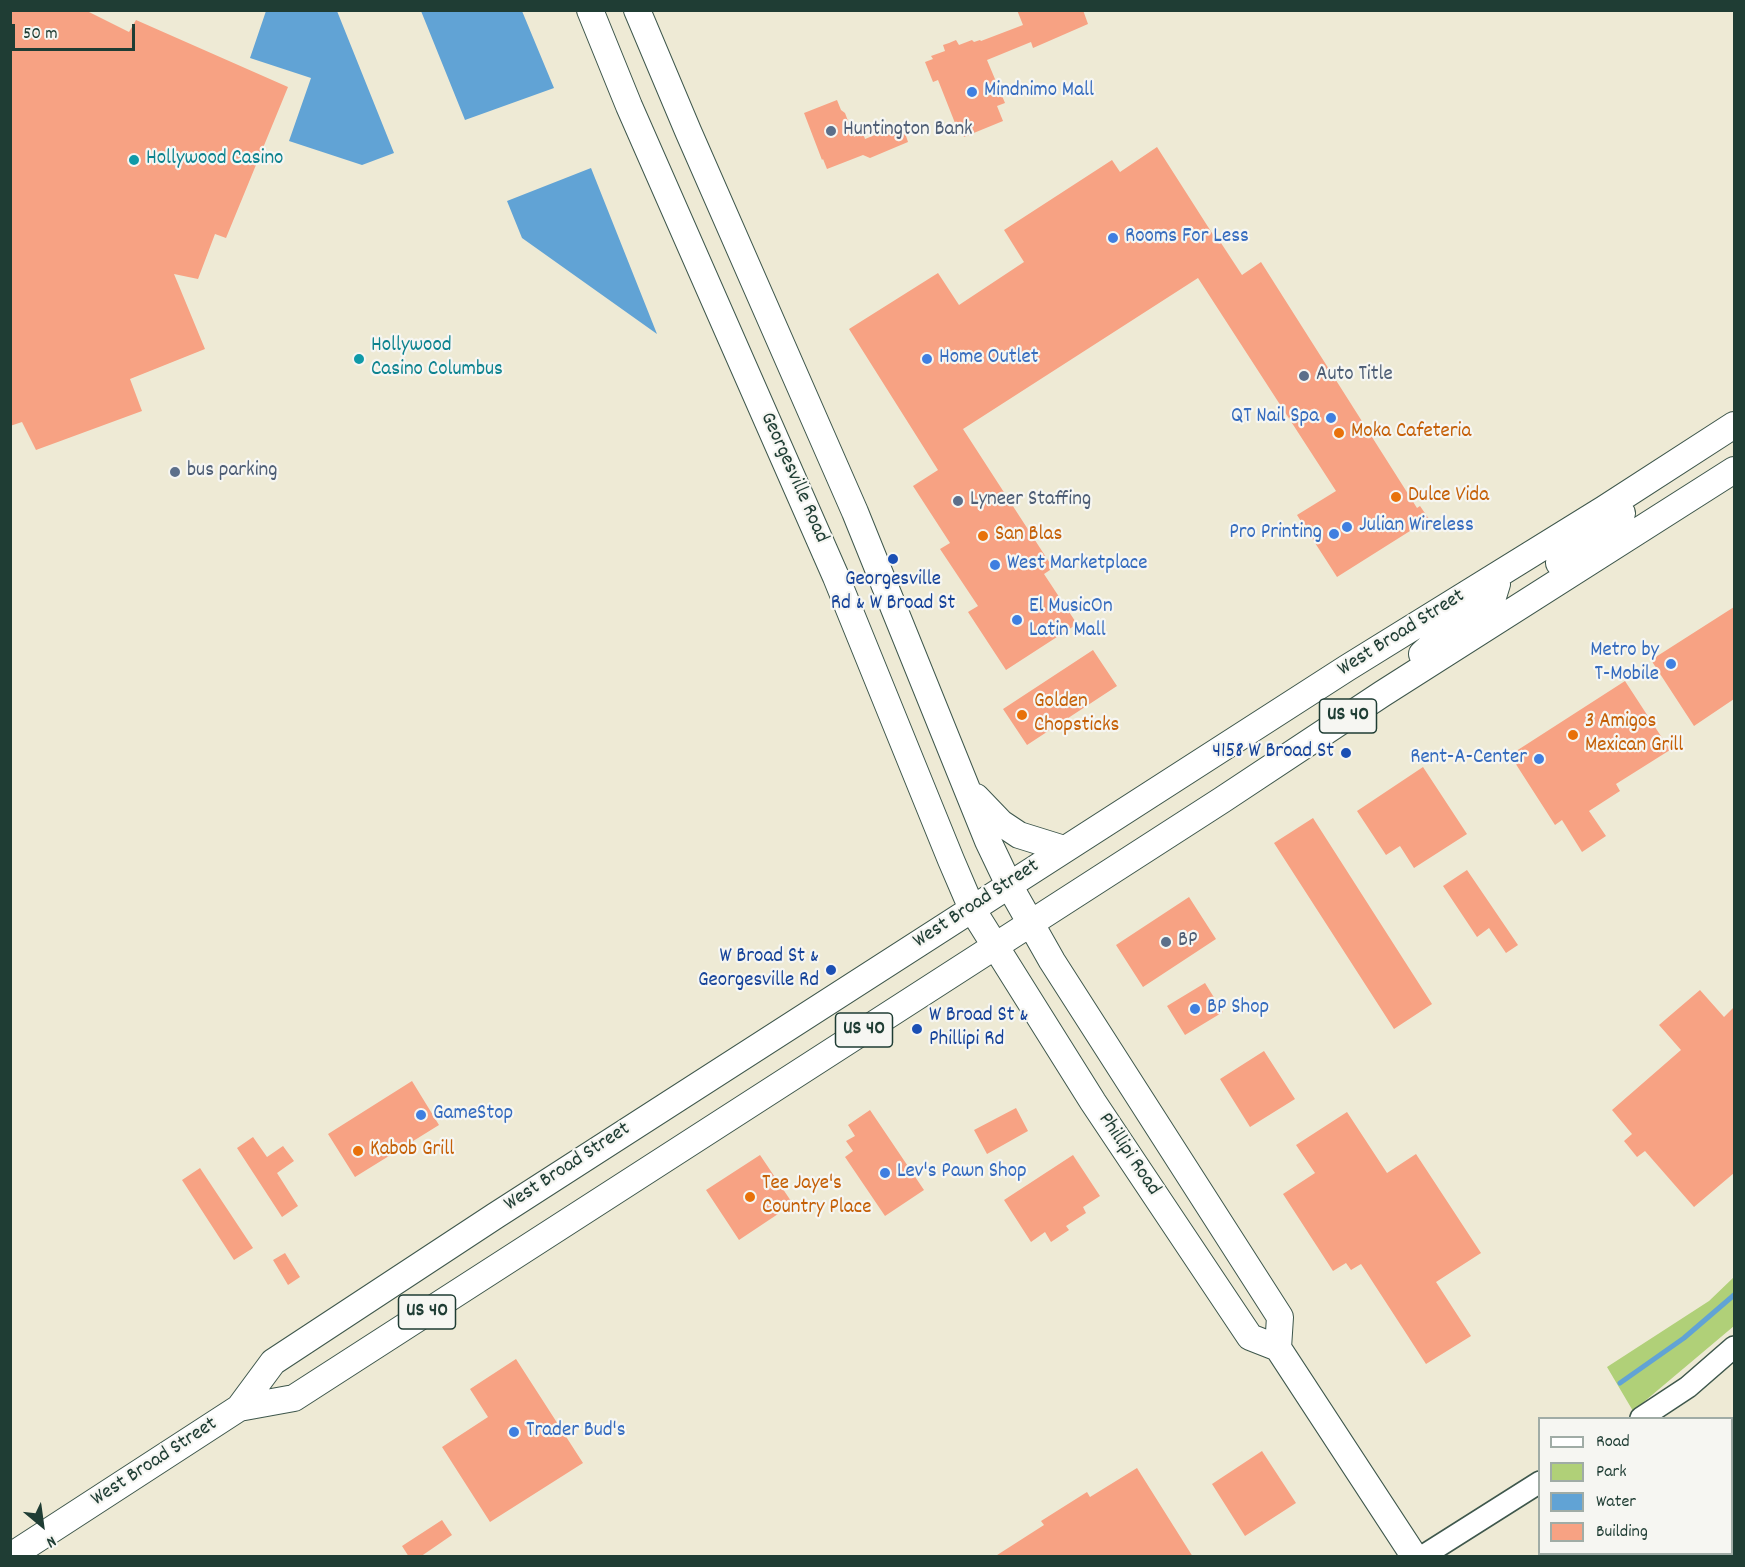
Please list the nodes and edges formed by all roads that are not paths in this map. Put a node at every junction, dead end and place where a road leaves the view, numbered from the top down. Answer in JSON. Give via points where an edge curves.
{"nodes":[{"id":1,"x":590,"y":10,"type":"edge"},
{"id":2,"x":637,"y":10,"type":"edge"},
{"id":3,"x":1734,"y":425,"type":"edge"},
{"id":4,"x":1734,"y":470,"type":"edge"},
{"id":5,"x":1654,"y":477,"type":"junction"},
{"id":6,"x":1501,"y":572,"type":"junction"},
{"id":7,"x":1524,"y":603,"type":"junction"},
{"id":8,"x":1257,"y":777,"type":"junction"},
{"id":9,"x":967,"y":789,"type":"junction"},
{"id":10,"x":1064,"y":849,"type":"junction"},
{"id":11,"x":1009,"y":885,"type":"junction"},
{"id":12,"x":972,"y":909,"type":"junction"},
{"id":13,"x":1031,"y":924,"type":"junction"},
{"id":14,"x":995,"y":946,"type":"junction"},
{"id":15,"x":1734,"y":1347,"type":"edge"},
{"id":16,"x":1278,"y":1348,"type":"junction"},
{"id":17,"x":239,"y":1408,"type":"junction"},
{"id":18,"x":1644,"y":1417,"type":"edge"},
{"id":19,"x":1538,"y":1483,"type":"edge"},
{"id":20,"x":11,"y":1557,"type":"edge"},
{"id":21,"x":1414,"y":1557,"type":"edge"},
{"id":22,"x":1424,"y":1557,"type":"edge"}],
"edges":[{"from":1,"to":12,"type":"main road","name":"Georgesville Road","via":[[836,577]]},
{"from":2,"to":9,"type":"main road","name":"Georgesville Road","via":[[850,501]]},
{"from":3,"to":5,"type":"main road","name":"West Broad Street","number":"US 40"},
{"from":4,"to":7,"type":"main road","name":"West Broad Street","number":"US 40"},
{"from":5,"to":6,"type":"main road","name":"West Broad Street","number":"US 40"},
{"from":5,"to":7,"type":"main road","via":[[1625,511],[1573,555],[1525,586],[1520,596]]},
{"from":6,"to":8,"type":"main road","via":[[1493,597],[1460,619],[1426,651],[1287,740]]},
{"from":6,"to":10,"type":"main road","name":"West Broad Street","number":"US 40"},
{"from":7,"to":8,"type":"main road","name":"West Broad Street","number":"US 40"},
{"from":8,"to":13,"type":"main road","name":"West Broad Street","number":"US 40"},
{"from":9,"to":10,"type":"main road","via":[[1019,835]]},
{"from":9,"to":11,"type":"main road","name":"Georgesville Road"},
{"from":10,"to":11,"type":"main road","name":"West Broad Street","number":"US 40"},
{"from":11,"to":12,"type":"main road","name":"West Broad Street","number":"US 40"},
{"from":11,"to":13,"type":"main road","name":"Georgesville Road"},
{"from":12,"to":14,"type":"main road","name":"Georgesville Road"},
{"from":12,"to":17,"type":"main road","name":"West Broad Street","number":"US 40","via":[[273,1362]]},
{"from":13,"to":14,"type":"main road","name":"West Broad Street","number":"US 40"},
{"from":13,"to":16,"type":"main road","name":"Phillipi Road","via":[[1280,1317]]},
{"from":14,"to":16,"type":"main road","name":"Phillipi Road","via":[[1110,1129],[1250,1337]]},
{"from":14,"to":17,"type":"main road","name":"West Broad Street","number":"US 40","via":[[294,1398]]},
{"from":15,"to":18,"type":"street","via":[[1688,1387]]},
{"from":16,"to":21,"type":"main road"},
{"from":17,"to":20,"type":"main road","name":"West Broad Street","number":"US 40"},
{"from":19,"to":22,"type":"street"}]}
